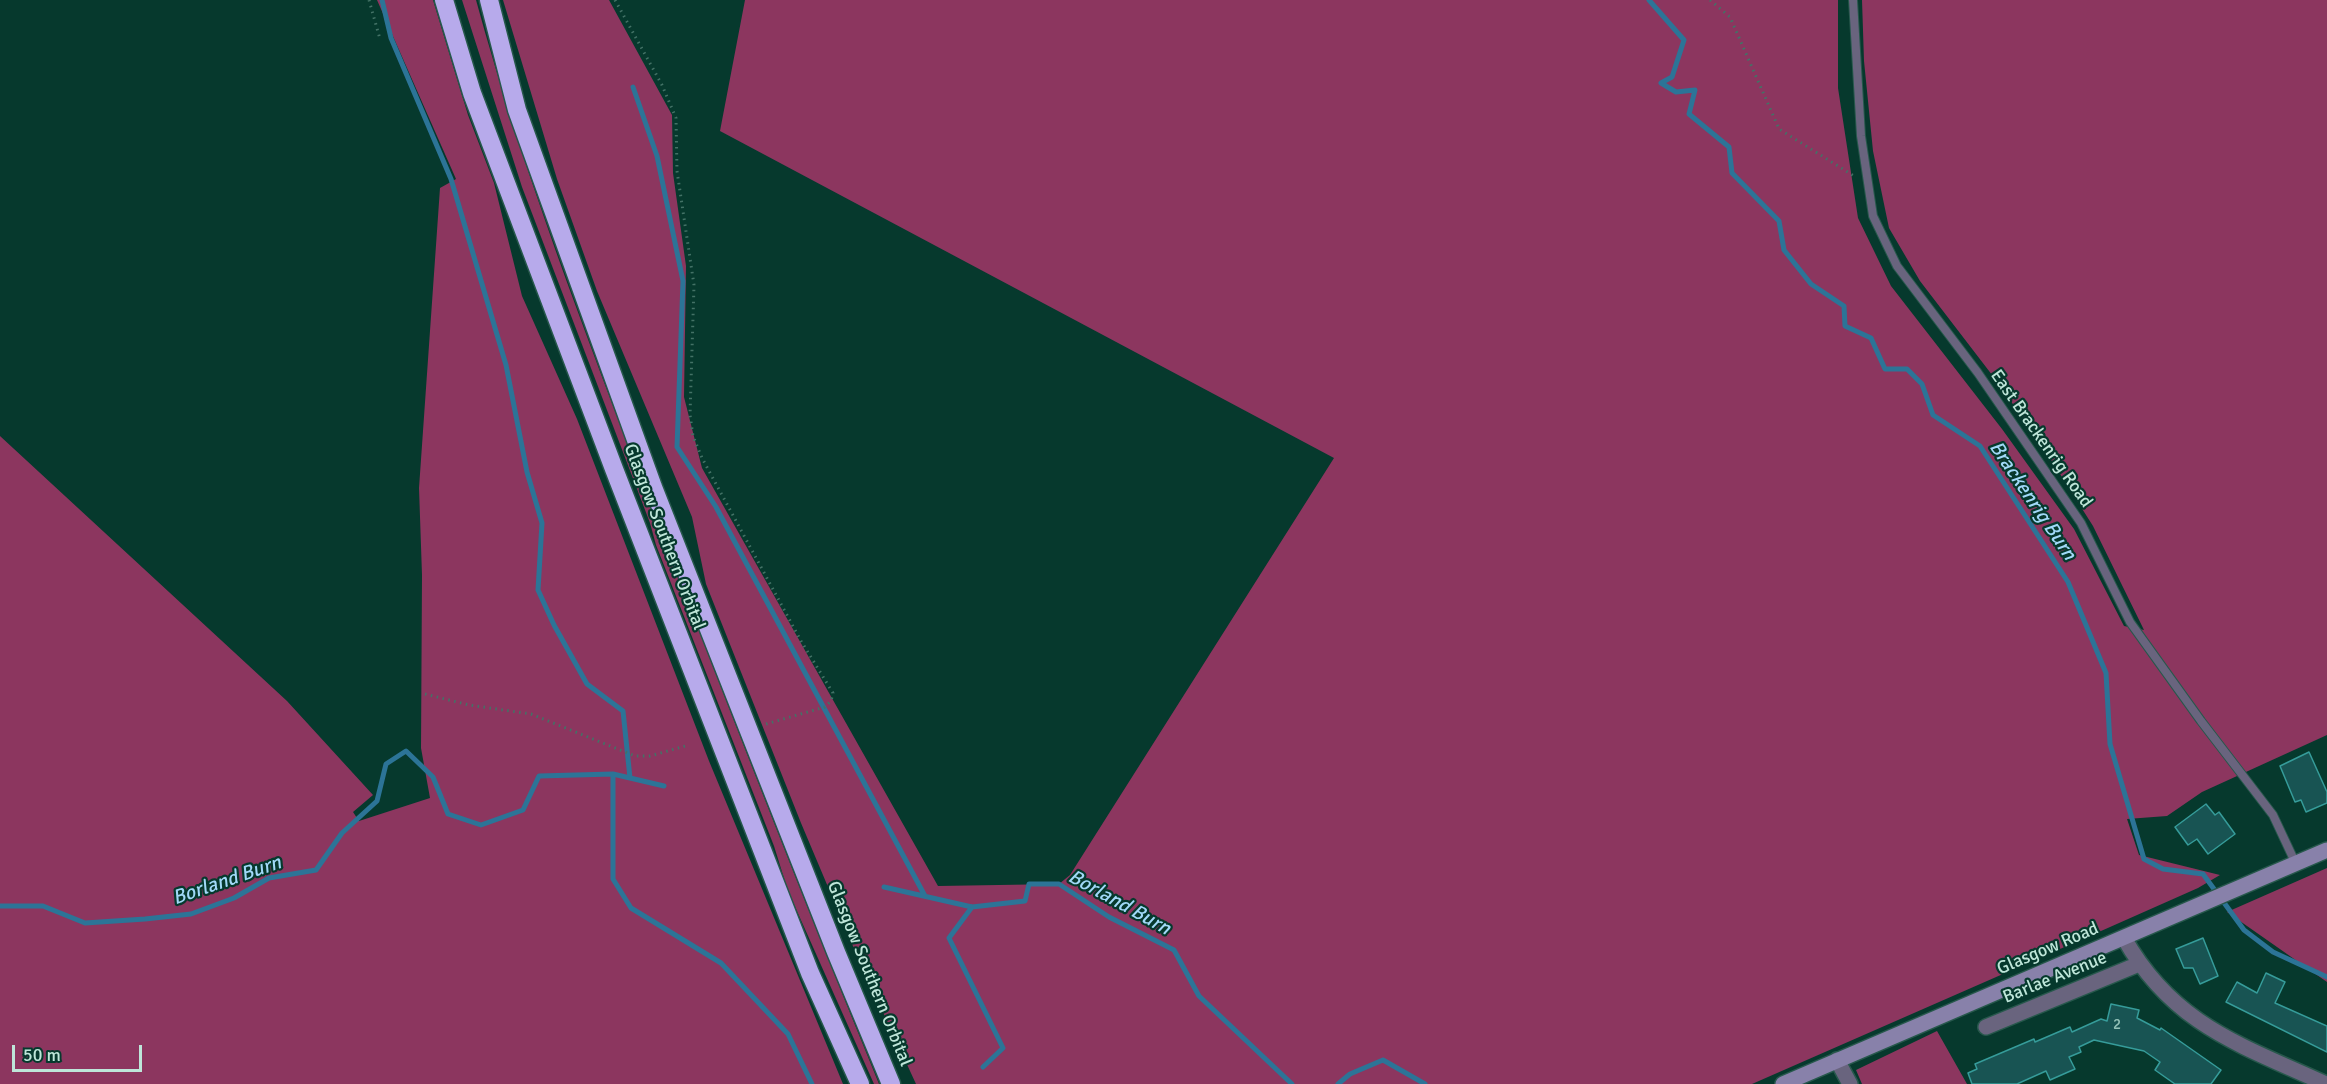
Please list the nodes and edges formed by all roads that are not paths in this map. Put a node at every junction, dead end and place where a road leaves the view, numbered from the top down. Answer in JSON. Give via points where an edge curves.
{"nodes":[{"id":1,"x":444,"y":0,"type":"edge"},
{"id":2,"x":489,"y":0,"type":"edge"},
{"id":3,"x":1853,"y":0,"type":"edge"},
{"id":4,"x":2327,"y":850,"type":"edge"},
{"id":5,"x":2296,"y":864,"type":"junction"},
{"id":6,"x":2124,"y":938,"type":"junction"},
{"id":7,"x":2139,"y":964,"type":"junction"},
{"id":8,"x":1986,"y":1027,"type":"dead end"},
{"id":9,"x":1837,"y":1060,"type":"junction"},
{"id":10,"x":860,"y":1084,"type":"edge"},
{"id":11,"x":891,"y":1084,"type":"edge"},
{"id":12,"x":1783,"y":1084,"type":"edge"},
{"id":13,"x":1850,"y":1084,"type":"edge"},
{"id":14,"x":2326,"y":1084,"type":"edge"}],
"edges":[{"from":1,"to":10,"type":"highway","name":"Glasgow Southern Orbital","via":[[472,93],[610,458],[810,972]]},
{"from":2,"to":11,"type":"highway","name":"Glasgow Southern Orbital","via":[[517,110],[654,487]]},
{"from":3,"to":5,"type":"lane","name":"East Brackenrig Road","via":[[1861,136],[1873,216],[1897,266],[1978,373],[2081,523],[2130,621],[2273,815]]},
{"from":4,"to":5,"type":"main road","name":"Glasgow Road"},
{"from":5,"to":6,"type":"main road","name":"Glasgow Road"},
{"from":6,"to":7,"type":"street","name":"Barlae Avenue"},
{"from":6,"to":9,"type":"main road","name":"Glasgow Road"},
{"from":7,"to":8,"type":"street","name":"Barlae Avenue"},
{"from":7,"to":14,"type":"street","name":"Barlae Avenue","via":[[2189,1015],[2226,1038]]},
{"from":9,"to":12,"type":"main road","name":"Glasgow Road"},
{"from":9,"to":13,"type":"street"}]}
